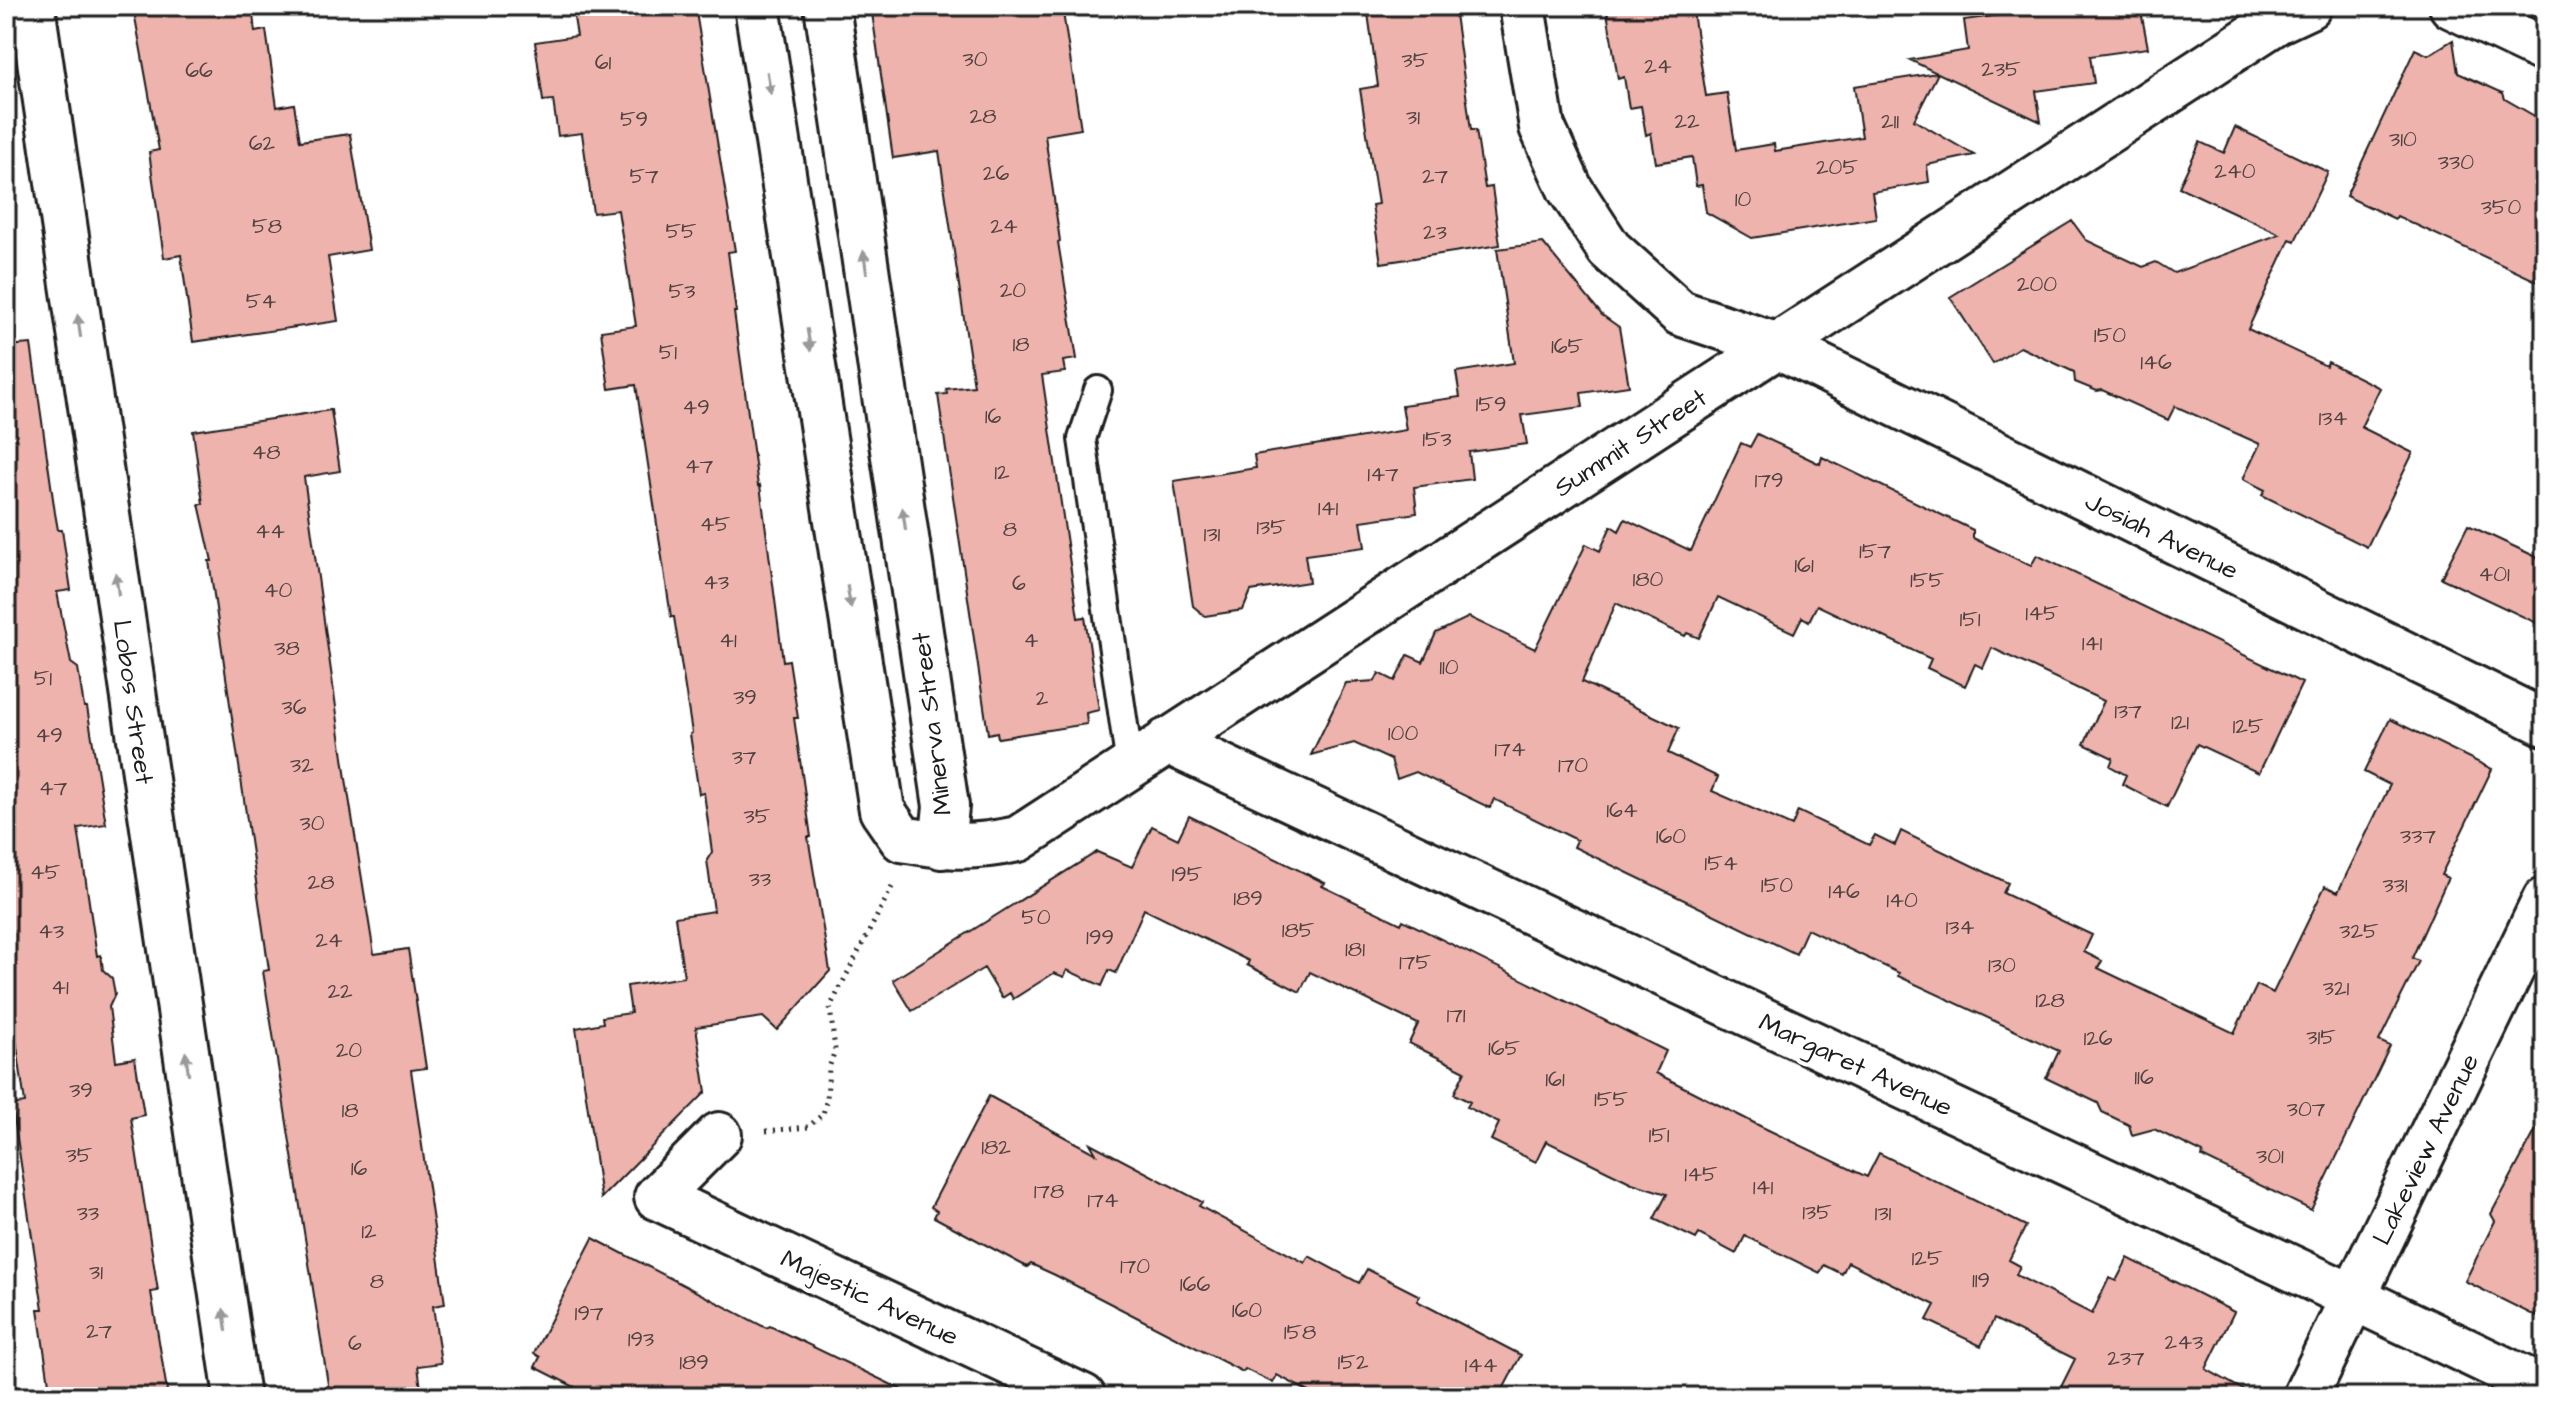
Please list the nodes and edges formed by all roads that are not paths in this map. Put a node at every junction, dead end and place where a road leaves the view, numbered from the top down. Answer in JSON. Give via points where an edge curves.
{"nodes":[{"id":1,"x":32,"y":6,"type":"edge"},
{"id":2,"x":757,"y":6,"type":"edge"},
{"id":3,"x":827,"y":6,"type":"edge"},
{"id":4,"x":1522,"y":6,"type":"edge"},
{"id":5,"x":2452,"y":6,"type":"edge"},
{"id":6,"x":2287,"y":11,"type":"edge"},
{"id":7,"x":2545,"y":50,"type":"edge"},
{"id":8,"x":1778,"y":346,"type":"junction"},
{"id":9,"x":1098,"y":390,"type":"dead end"},
{"id":10,"x":2545,"y":723,"type":"edge"},
{"id":11,"x":1167,"y":741,"type":"junction"},
{"id":12,"x":1130,"y":766,"type":"junction"},
{"id":13,"x":942,"y":846,"type":"junction"},
{"id":14,"x":2545,"y":900,"type":"edge"},
{"id":15,"x":719,"y":1135,"type":"road end"},
{"id":16,"x":2353,"y":1297,"type":"junction"},
{"id":17,"x":2545,"y":1389,"type":"edge"},
{"id":18,"x":237,"y":1397,"type":"edge"},
{"id":19,"x":1083,"y":1397,"type":"edge"},
{"id":20,"x":2305,"y":1397,"type":"edge"}],
"edges":[{"from":18,"to":1,"type":"street","name":"Lobos Street","one_way":true},
{"from":2,"to":13,"type":"street","name":"Minerva Street","one_way":true,"via":[[882,810],[902,839]]},
{"from":13,"to":3,"type":"street","name":"Minerva Street","one_way":true,"via":[[946,806]]},
{"from":4,"to":8,"type":"street","name":"Josiah Avenue","via":[[1542,127],[1570,189],[1609,249],[1680,313]]},
{"from":5,"to":7,"type":"street"},
{"from":6,"to":8,"type":"street","name":"Summit Street"},
{"from":8,"to":10,"type":"street","name":"Josiah Avenue"},
{"from":8,"to":11,"type":"street","name":"Summit Street"},
{"from":9,"to":12,"type":"lane","via":[[1082,439]]},
{"from":11,"to":12,"type":"street","name":"Summit Street"},
{"from":11,"to":16,"type":"street","name":"Margaret Avenue"},
{"from":12,"to":13,"type":"street","name":"Summit Street","via":[[1018,839],[977,847]]},
{"from":14,"to":16,"type":"street","name":"Lakeview Avenue"},
{"from":15,"to":19,"type":"street","name":"Majestic Avenue","via":[[657,1197]]},
{"from":16,"to":17,"type":"street","name":"Margaret Avenue"},
{"from":16,"to":20,"type":"street","name":"Lakeview Avenue"}]}
